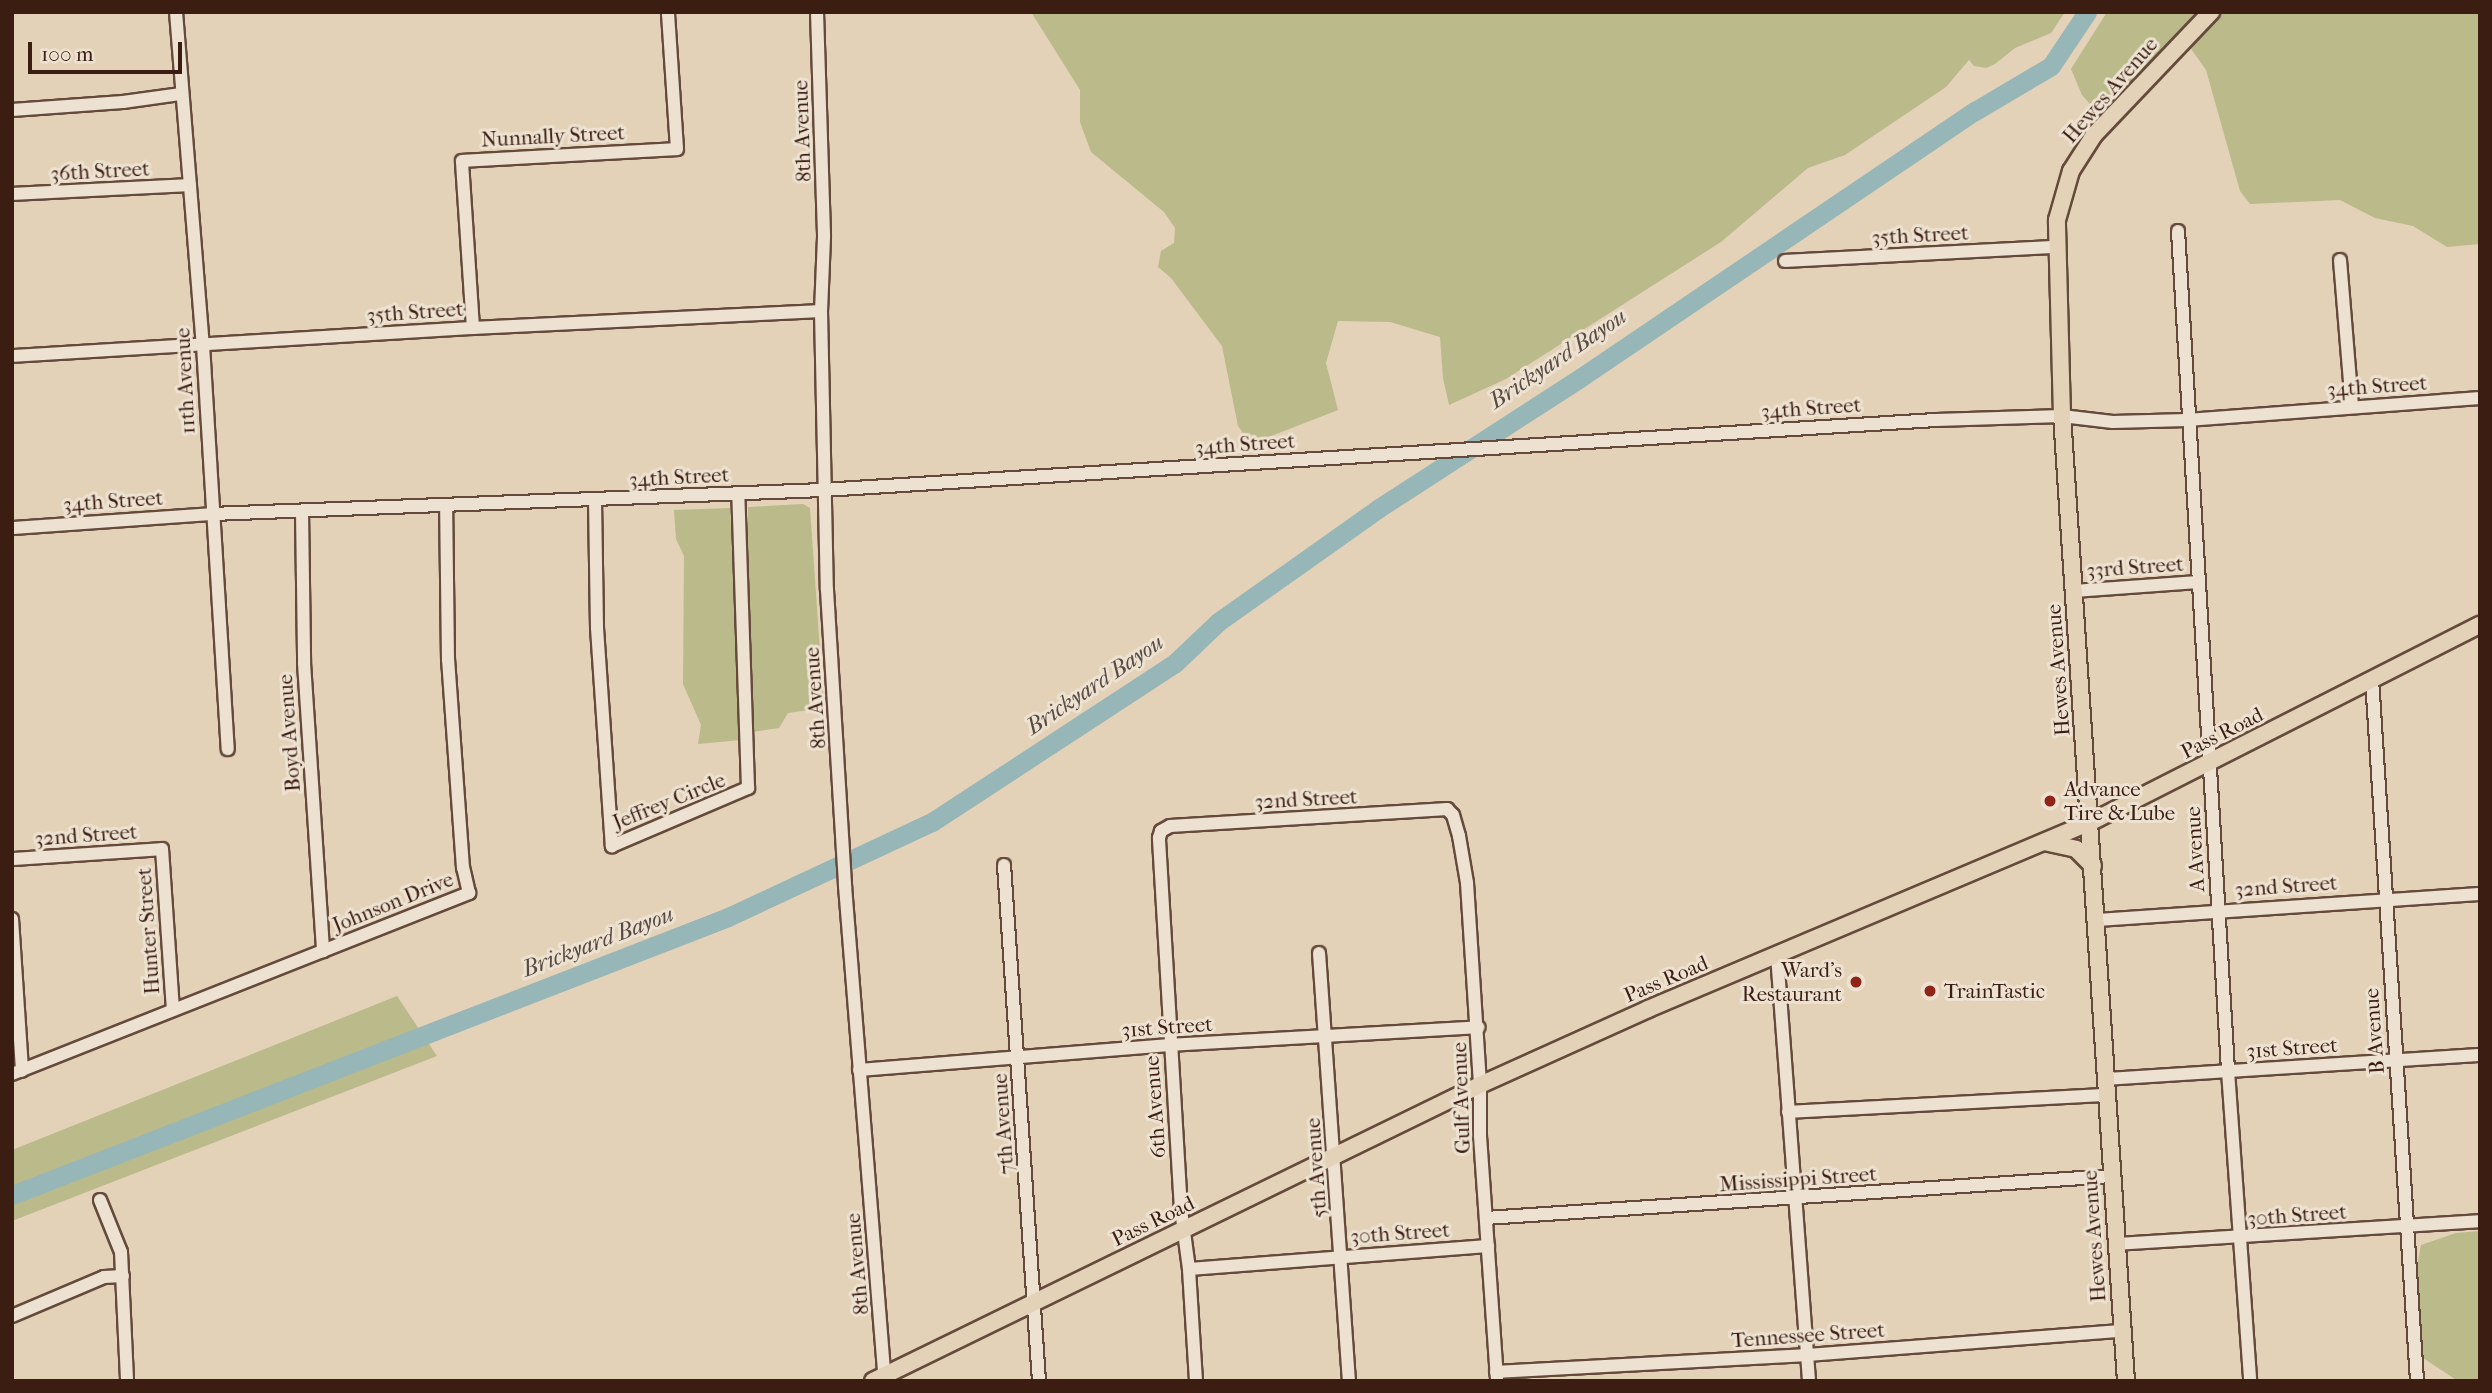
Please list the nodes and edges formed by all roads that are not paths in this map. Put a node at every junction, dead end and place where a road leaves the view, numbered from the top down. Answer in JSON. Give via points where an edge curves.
{"nodes":[{"id":1,"x":176,"y":12,"type":"edge"},
{"id":2,"x":668,"y":12,"type":"edge"},
{"id":3,"x":817,"y":12,"type":"edge"},
{"id":4,"x":2211,"y":12,"type":"edge"},
{"id":5,"x":181,"y":94,"type":"junction"},
{"id":6,"x":12,"y":110,"type":"edge"},
{"id":7,"x":190,"y":186,"type":"junction"},
{"id":8,"x":12,"y":194,"type":"edge"},
{"id":9,"x":2178,"y":231,"type":"dead end"},
{"id":10,"x":2056,"y":247,"type":"junction"},
{"id":11,"x":2340,"y":260,"type":"dead end"},
{"id":12,"x":1785,"y":261,"type":"dead end"},
{"id":13,"x":821,"y":311,"type":"junction"},
{"id":14,"x":473,"y":328,"type":"junction"},
{"id":15,"x":203,"y":345,"type":"junction"},
{"id":16,"x":12,"y":356,"type":"edge"},
{"id":17,"x":2480,"y":398,"type":"edge"},
{"id":18,"x":2352,"y":407,"type":"junction"},
{"id":19,"x":2062,"y":416,"type":"junction"},
{"id":20,"x":2187,"y":420,"type":"junction"},
{"id":21,"x":823,"y":490,"type":"junction"},
{"id":22,"x":738,"y":493,"type":"junction"},
{"id":23,"x":595,"y":500,"type":"junction"},
{"id":24,"x":446,"y":507,"type":"junction"},
{"id":25,"x":302,"y":511,"type":"junction"},
{"id":26,"x":212,"y":514,"type":"junction"},
{"id":27,"x":12,"y":528,"type":"edge"},
{"id":28,"x":2199,"y":582,"type":"junction"},
{"id":29,"x":2073,"y":591,"type":"junction"},
{"id":30,"x":2480,"y":625,"type":"edge"},
{"id":31,"x":2372,"y":679,"type":"junction"},
{"id":32,"x":228,"y":749,"type":"dead end"},
{"id":33,"x":2210,"y":763,"type":"junction"},
{"id":34,"x":1452,"y":815,"type":"joint"},
{"id":35,"x":2091,"y":822,"type":"junction"},
{"id":36,"x":1161,"y":831,"type":"joint"},
{"id":37,"x":2043,"y":842,"type":"junction"},
{"id":38,"x":162,"y":849,"type":"joint"},
{"id":39,"x":12,"y":859,"type":"edge"},
{"id":40,"x":1004,"y":864,"type":"dead end"},
{"id":41,"x":2093,"y":866,"type":"junction"},
{"id":42,"x":2480,"y":894,"type":"edge"},
{"id":43,"x":2385,"y":899,"type":"junction"},
{"id":44,"x":2218,"y":911,"type":"junction"},
{"id":45,"x":12,"y":919,"type":"edge"},
{"id":46,"x":2096,"y":920,"type":"junction"},
{"id":47,"x":323,"y":951,"type":"junction"},
{"id":48,"x":1319,"y":953,"type":"dead end"},
{"id":49,"x":1777,"y":955,"type":"junction"},
{"id":50,"x":173,"y":1010,"type":"junction"},
{"id":51,"x":1478,"y":1027,"type":"junction"},
{"id":52,"x":1325,"y":1037,"type":"junction"},
{"id":53,"x":1170,"y":1045,"type":"junction"},
{"id":54,"x":2480,"y":1055,"type":"edge"},
{"id":55,"x":1018,"y":1058,"type":"junction"},
{"id":56,"x":2395,"y":1060,"type":"junction"},
{"id":57,"x":859,"y":1070,"type":"junction"},
{"id":58,"x":2228,"y":1071,"type":"junction"},
{"id":59,"x":17,"y":1072,"type":"edge"},
{"id":60,"x":1480,"y":1085,"type":"junction"},
{"id":61,"x":2106,"y":1087,"type":"junction"},
{"id":62,"x":1788,"y":1112,"type":"junction"},
{"id":63,"x":1336,"y":1157,"type":"junction"},
{"id":64,"x":2112,"y":1176,"type":"junction"},
{"id":65,"x":1793,"y":1198,"type":"junction"},
{"id":66,"x":100,"y":1200,"type":"dead end"},
{"id":67,"x":1486,"y":1218,"type":"junction"},
{"id":68,"x":2480,"y":1221,"type":"edge"},
{"id":69,"x":2406,"y":1226,"type":"junction"},
{"id":70,"x":1183,"y":1230,"type":"junction"},
{"id":71,"x":2240,"y":1238,"type":"junction"},
{"id":72,"x":2116,"y":1244,"type":"junction"},
{"id":73,"x":1488,"y":1247,"type":"junction"},
{"id":74,"x":1341,"y":1256,"type":"junction"},
{"id":75,"x":1189,"y":1269,"type":"junction"},
{"id":76,"x":123,"y":1276,"type":"junction"},
{"id":77,"x":1034,"y":1302,"type":"junction"},
{"id":78,"x":12,"y":1316,"type":"edge"},
{"id":79,"x":2121,"y":1331,"type":"junction"},
{"id":80,"x":1807,"y":1355,"type":"junction"},
{"id":81,"x":1496,"y":1376,"type":"edge"},
{"id":82,"x":881,"y":1379,"type":"edge"},
{"id":83,"x":127,"y":1381,"type":"edge"},
{"id":84,"x":1039,"y":1381,"type":"edge"},
{"id":85,"x":1196,"y":1381,"type":"edge"},
{"id":86,"x":1349,"y":1381,"type":"edge"},
{"id":87,"x":1809,"y":1381,"type":"edge"},
{"id":88,"x":2126,"y":1381,"type":"edge"},
{"id":89,"x":2250,"y":1381,"type":"edge"},
{"id":90,"x":2417,"y":1381,"type":"edge"}],
"edges":[{"from":1,"to":5,"type":"street","name":"11th Avenue"},
{"from":2,"to":14,"type":"street","name":"Nunnally Street","via":[[677,149],[462,161]]},
{"from":3,"to":13,"type":"street","name":"8th Avenue","via":[[824,237]]},
{"from":4,"to":10,"type":"main road","name":"Hewes Avenue","via":[[2085,147],[2060,202]]},
{"from":5,"to":6,"type":"street"},
{"from":5,"to":7,"type":"street","name":"11th Avenue"},
{"from":7,"to":8,"type":"street","name":"36th Street"},
{"from":7,"to":15,"type":"street","name":"11th Avenue"},
{"from":9,"to":20,"type":"street","name":"A Avenue"},
{"from":10,"to":12,"type":"street","name":"35th Street"},
{"from":10,"to":19,"type":"main road","name":"Hewes Avenue"},
{"from":11,"to":18,"type":"street"},
{"from":13,"to":14,"type":"street","name":"35th Street"},
{"from":13,"to":21,"type":"street","name":"8th Avenue"},
{"from":14,"to":15,"type":"street","name":"35th Street"},
{"from":15,"to":16,"type":"street","name":"35th Street"},
{"from":15,"to":26,"type":"street","name":"11th Avenue"},
{"from":17,"to":18,"type":"street","name":"34th Street"},
{"from":18,"to":20,"type":"street","name":"34th Street"},
{"from":19,"to":20,"type":"street","name":"34th Street","via":[[2113,422]]},
{"from":19,"to":21,"type":"street","name":"34th Street","via":[[1936,420]]},
{"from":19,"to":29,"type":"main road","name":"Hewes Avenue"},
{"from":20,"to":28,"type":"street","name":"A Avenue"},
{"from":21,"to":22,"type":"street","name":"34th Street"},
{"from":21,"to":57,"type":"street","name":"8th Avenue"},
{"from":22,"to":23,"type":"street","name":"34th Street"},
{"from":22,"to":23,"type":"street","name":"Jeffrey Circle","via":[[748,788],[611,846],[597,628]]},
{"from":23,"to":24,"type":"street","name":"34th Street"},
{"from":24,"to":25,"type":"street","name":"34th Street"},
{"from":24,"to":47,"type":"street","name":"Johnson Drive","via":[[449,660],[463,867],[469,893]]},
{"from":25,"to":26,"type":"street","name":"34th Street"},
{"from":25,"to":47,"type":"street","name":"Boyd Avenue","via":[[304,663]]},
{"from":26,"to":27,"type":"street","name":"34th Street"},
{"from":26,"to":32,"type":"street","name":"11th Avenue"},
{"from":28,"to":29,"type":"street","name":"33rd Street"},
{"from":28,"to":33,"type":"street","name":"A Avenue"},
{"from":29,"to":35,"type":"main road","name":"Hewes Avenue"},
{"from":30,"to":31,"type":"main road","name":"Pass Road"},
{"from":31,"to":33,"type":"main road","name":"Pass Road"},
{"from":31,"to":43,"type":"street","name":"B Avenue"},
{"from":33,"to":35,"type":"main road","name":"Pass Road"},
{"from":33,"to":44,"type":"street","name":"A Avenue"},
{"from":34,"to":36,"type":"street","name":"32nd Street","via":[[1447,809],[1170,826]]},
{"from":34,"to":51,"type":"street","name":"Gulf Avenue","via":[[1467,883]]},
{"from":35,"to":37,"type":"main road","name":"Pass Road"},
{"from":35,"to":41,"type":"main road","name":"Hewes Avenue"},
{"from":36,"to":53,"type":"street","name":"6th Avenue"},
{"from":37,"to":41,"type":"main road","via":[[2076,849]]},
{"from":37,"to":49,"type":"main road","name":"Pass Road"},
{"from":38,"to":39,"type":"street","name":"32nd Street"},
{"from":38,"to":50,"type":"street","name":"Hunter Street"},
{"from":40,"to":55,"type":"street","name":"7th Avenue"},
{"from":41,"to":46,"type":"main road","name":"Hewes Avenue"},
{"from":42,"to":43,"type":"street","name":"32nd Street"},
{"from":43,"to":44,"type":"street","name":"32nd Street"},
{"from":43,"to":56,"type":"street","name":"B Avenue"},
{"from":44,"to":46,"type":"street","name":"32nd Street"},
{"from":44,"to":58,"type":"street","name":"A Avenue"},
{"from":45,"to":59,"type":"street"},
{"from":46,"to":61,"type":"main road","name":"Hewes Avenue"},
{"from":47,"to":50,"type":"street","name":"Johnson Drive"},
{"from":48,"to":52,"type":"street","name":"5th Avenue"},
{"from":49,"to":60,"type":"main road","name":"Pass Road"},
{"from":49,"to":62,"type":"street"},
{"from":50,"to":59,"type":"street","name":"Johnson Drive"},
{"from":51,"to":52,"type":"street","name":"31st Street"},
{"from":51,"to":60,"type":"street","name":"Gulf Avenue"},
{"from":52,"to":53,"type":"street","name":"31st Street"},
{"from":52,"to":63,"type":"street","name":"5th Avenue"},
{"from":53,"to":55,"type":"street","name":"31st Street"},
{"from":53,"to":70,"type":"street","name":"6th Avenue"},
{"from":54,"to":56,"type":"street","name":"31st Street"},
{"from":55,"to":57,"type":"street","name":"31st Street"},
{"from":55,"to":77,"type":"street","name":"7th Avenue"},
{"from":56,"to":58,"type":"street","name":"31st Street"},
{"from":56,"to":69,"type":"street","name":"B Avenue"},
{"from":57,"to":82,"type":"street","name":"8th Avenue"},
{"from":58,"to":61,"type":"street","name":"31st Street"},
{"from":58,"to":71,"type":"street","name":"A Avenue"},
{"from":60,"to":63,"type":"main road","name":"Pass Road"},
{"from":60,"to":67,"type":"street","name":"Gulf Avenue"},
{"from":61,"to":62,"type":"street","name":"31st Street"},
{"from":61,"to":64,"type":"main road","name":"Hewes Avenue"},
{"from":62,"to":65,"type":"street"},
{"from":63,"to":70,"type":"main road","name":"Pass Road"},
{"from":63,"to":74,"type":"street","name":"5th Avenue"},
{"from":64,"to":65,"type":"street","name":"Mississippi Street"},
{"from":64,"to":72,"type":"main road","name":"Hewes Avenue"},
{"from":65,"to":67,"type":"street","name":"Mississippi Street"},
{"from":65,"to":80,"type":"street"},
{"from":66,"to":76,"type":"street","via":[[121,1252]]},
{"from":67,"to":73,"type":"street","name":"Gulf Avenue"},
{"from":68,"to":69,"type":"street","name":"30th Street"},
{"from":69,"to":71,"type":"street","name":"30th Street"},
{"from":69,"to":90,"type":"street","name":"B Avenue"},
{"from":70,"to":75,"type":"street","name":"6th Avenue"},
{"from":70,"to":77,"type":"main road","name":"Pass Road"},
{"from":71,"to":72,"type":"street","name":"30th Street"},
{"from":71,"to":89,"type":"street","name":"A Avenue"},
{"from":72,"to":79,"type":"main road","name":"Hewes Avenue"},
{"from":73,"to":74,"type":"street","name":"30th Street"},
{"from":73,"to":81,"type":"street","name":"Gulf Avenue"},
{"from":74,"to":75,"type":"street","name":"30th Street"},
{"from":74,"to":86,"type":"street","name":"5th Avenue"},
{"from":75,"to":85,"type":"street","name":"6th Avenue"},
{"from":76,"to":78,"type":"street","via":[[104,1278]]},
{"from":76,"to":83,"type":"street"},
{"from":77,"to":82,"type":"main road","name":"Pass Road"},
{"from":77,"to":84,"type":"street","name":"7th Avenue"},
{"from":79,"to":80,"type":"street","name":"Tennessee Street"},
{"from":79,"to":88,"type":"main road","name":"Hewes Avenue"},
{"from":80,"to":81,"type":"street","name":"Tennessee Street"},
{"from":80,"to":87,"type":"street"}]}
